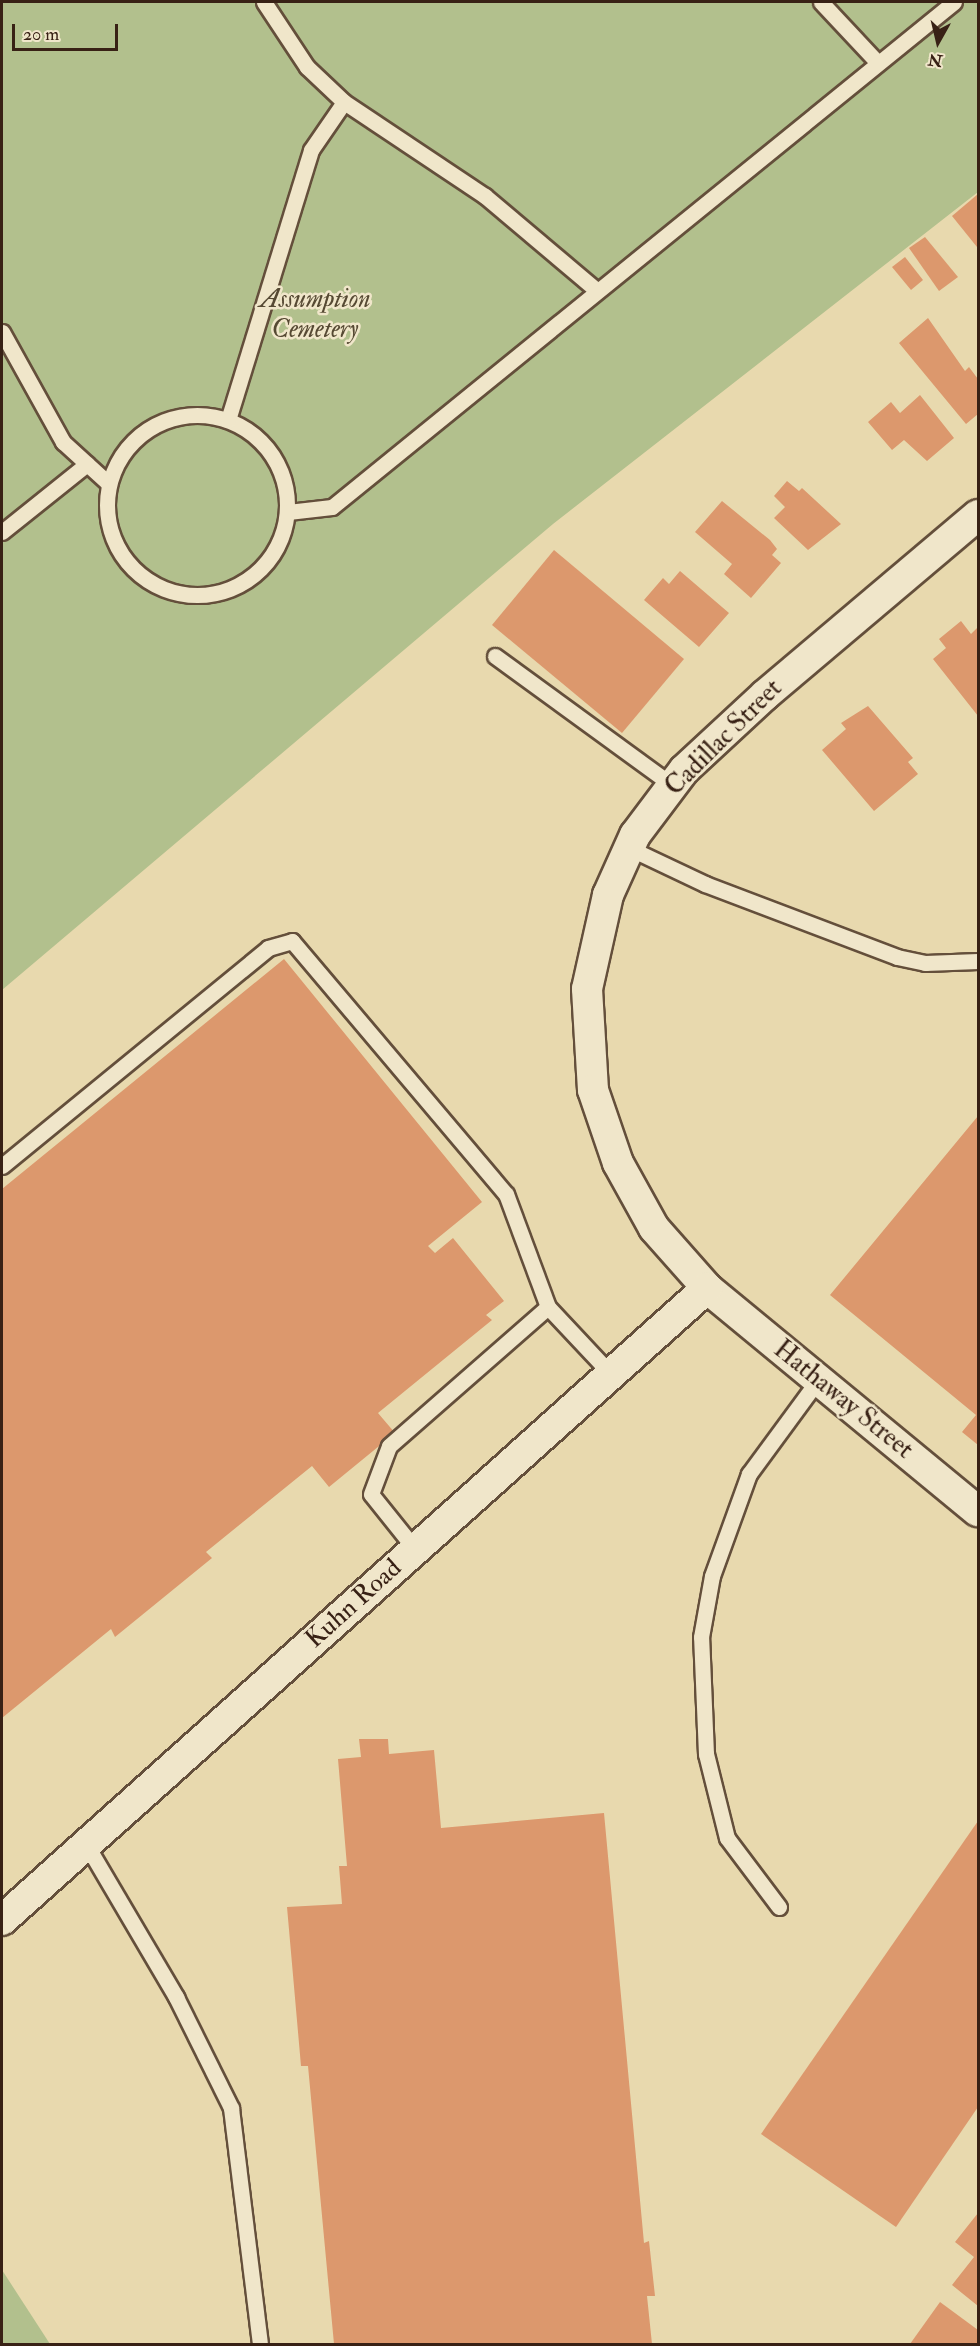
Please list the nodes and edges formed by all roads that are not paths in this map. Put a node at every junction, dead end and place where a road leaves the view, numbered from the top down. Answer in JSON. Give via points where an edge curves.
{"nodes":[{"id":1,"x":264,"y":2,"type":"edge"},
{"id":2,"x":821,"y":2,"type":"edge"},
{"id":3,"x":954,"y":2,"type":"edge"},
{"id":4,"x":878,"y":63,"type":"junction"},
{"id":5,"x":344,"y":102,"type":"junction"},
{"id":6,"x":595,"y":289,"type":"junction"},
{"id":7,"x":2,"y":332,"type":"edge"},
{"id":8,"x":228,"y":420,"type":"junction"},
{"id":9,"x":87,"y":464,"type":"junction"},
{"id":10,"x":109,"y":484,"type":"junction"},
{"id":11,"x":288,"y":513,"type":"junction"},
{"id":12,"x":978,"y":514,"type":"edge"},
{"id":13,"x":2,"y":532,"type":"edge"},
{"id":14,"x":495,"y":656,"type":"dead end"},
{"id":15,"x":673,"y":786,"type":"junction"},
{"id":16,"x":629,"y":848,"type":"junction"},
{"id":17,"x":978,"y":961,"type":"edge"},
{"id":18,"x":2,"y":1166,"type":"edge"},
{"id":19,"x":707,"y":1288,"type":"junction"},
{"id":20,"x":548,"y":1307,"type":"junction"},
{"id":21,"x":611,"y":1374,"type":"junction"},
{"id":22,"x":818,"y":1380,"type":"junction"},
{"id":23,"x":978,"y":1511,"type":"edge"},
{"id":24,"x":415,"y":1550,"type":"junction"},
{"id":25,"x":86,"y":1845,"type":"junction"},
{"id":26,"x":779,"y":1907,"type":"dead end"},
{"id":27,"x":2,"y":1920,"type":"edge"},
{"id":28,"x":260,"y":2344,"type":"edge"}],
"edges":[{"from":1,"to":5,"type":"lane","via":[[307,67]]},
{"from":2,"to":4,"type":"lane"},
{"from":3,"to":4,"type":"lane"},
{"from":4,"to":6,"type":"lane"},
{"from":5,"to":6,"type":"lane","via":[[485,196]]},
{"from":5,"to":8,"type":"lane","via":[[311,150]]},
{"from":6,"to":11,"type":"lane","via":[[332,507]]},
{"from":7,"to":9,"type":"lane","via":[[63,442]]},
{"from":8,"to":10,"type":"lane","via":[[198,415],[168,419],[141,434],[120,456]]},
{"from":8,"to":11,"type":"lane","via":[[254,434],[274,456],[285,484]]},
{"from":9,"to":10,"type":"lane"},
{"from":9,"to":13,"type":"lane"},
{"from":10,"to":11,"type":"lane","via":[[112,538],[126,561],[145,579],[188,594],[224,592],[248,580],[282,539]]},
{"from":12,"to":15,"type":"street","name":"Cadillac Street","via":[[765,694]]},
{"from":14,"to":15,"type":"lane"},
{"from":15,"to":16,"type":"street","name":"Cadillac Street"},
{"from":16,"to":17,"type":"lane","via":[[705,884],[897,957],[925,963]]},
{"from":16,"to":19,"type":"street","name":"Cadillac Street","via":[[608,895],[587,989],[593,1090],[618,1163],[654,1228]]},
{"from":18,"to":20,"type":"lane","via":[[268,948],[292,941],[506,1194]]},
{"from":19,"to":21,"type":"street","name":"Kuhn Road"},
{"from":19,"to":22,"type":"street","name":"Hathaway Street"},
{"from":20,"to":21,"type":"lane"},
{"from":20,"to":24,"type":"lane","via":[[389,1446],[370,1494]]},
{"from":21,"to":24,"type":"street","name":"Kuhn Road"},
{"from":22,"to":23,"type":"street","name":"Hathaway Street"},
{"from":22,"to":26,"type":"lane","via":[[749,1474],[712,1576],[701,1637],[706,1754],[727,1838]]},
{"from":24,"to":25,"type":"street","name":"Kuhn Road"},
{"from":25,"to":27,"type":"street","name":"Kuhn Road"},
{"from":25,"to":28,"type":"lane","via":[[176,1996],[231,2108]]}]}
